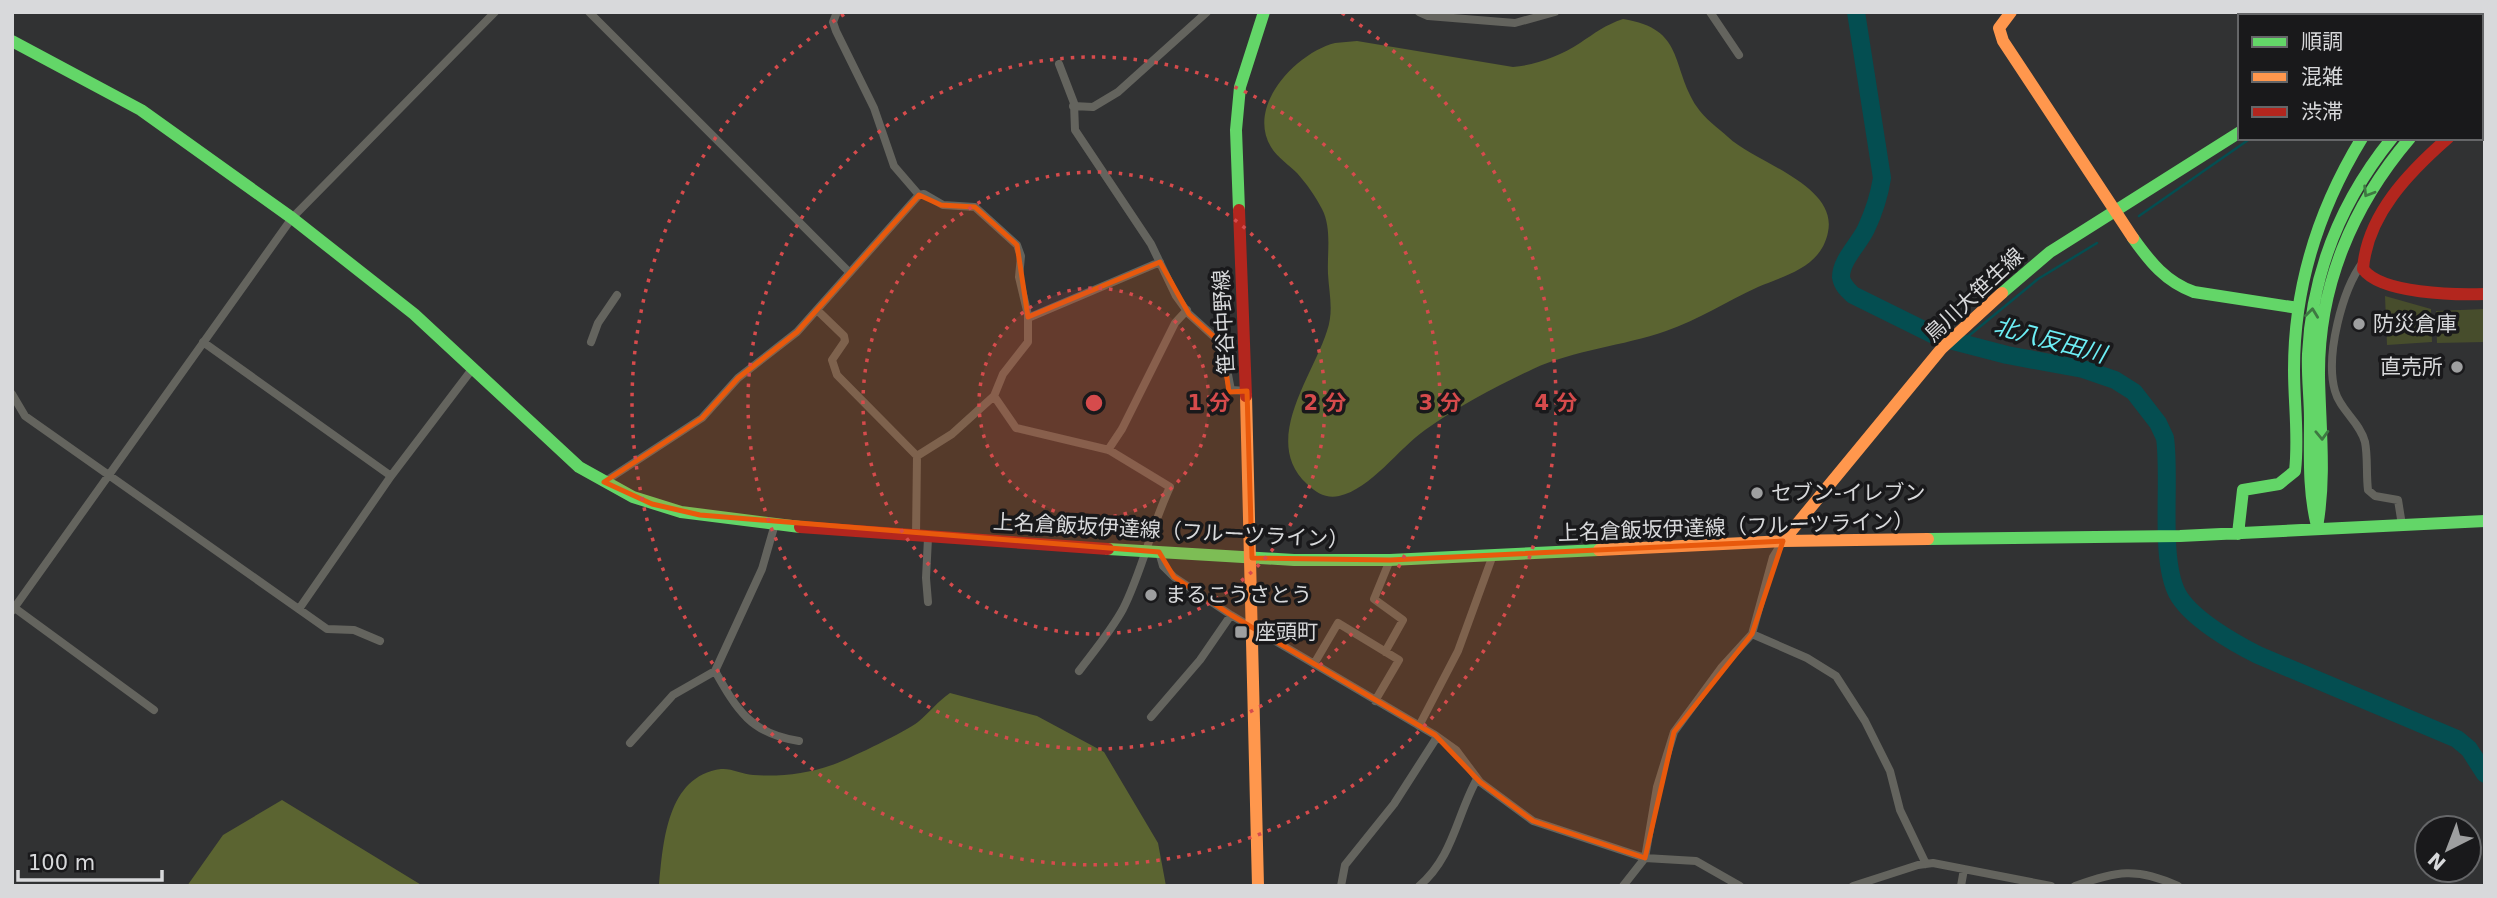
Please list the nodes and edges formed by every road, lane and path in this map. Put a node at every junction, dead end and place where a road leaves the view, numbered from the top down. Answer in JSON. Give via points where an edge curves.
{"nodes":[{"id":1,"x":495,"y":12,"type":"edge"},
{"id":2,"x":589,"y":12,"type":"edge"},
{"id":3,"x":837,"y":12,"type":"edge"},
{"id":4,"x":1207,"y":12,"type":"edge"},
{"id":5,"x":1264,"y":12,"type":"edge"},
{"id":6,"x":1419,"y":12,"type":"edge"},
{"id":7,"x":1555,"y":12,"type":"edge"},
{"id":8,"x":1710,"y":12,"type":"edge"},
{"id":9,"x":2011,"y":12,"type":"edge"},
{"id":10,"x":1482,"y":17,"type":"edge"},
{"id":11,"x":12,"y":41,"type":"edge"},
{"id":12,"x":1739,"y":55,"type":"dead end"},
{"id":13,"x":1059,"y":64,"type":"dead end"},
{"id":14,"x":1073,"y":106,"type":"junction"},
{"id":15,"x":2238,"y":133,"type":"edge"},
{"id":16,"x":2361,"y":140,"type":"edge"},
{"id":17,"x":2390,"y":140,"type":"edge"},
{"id":18,"x":2408,"y":140,"type":"edge"},
{"id":19,"x":2446,"y":140,"type":"edge"},
{"id":20,"x":919,"y":195,"type":"junction"},
{"id":21,"x":2117,"y":210,"type":"junction"},
{"id":22,"x":292,"y":218,"type":"junction"},
{"id":23,"x":1160,"y":262,"type":"junction"},
{"id":24,"x":2363,"y":262,"type":"junction"},
{"id":25,"x":849,"y":272,"type":"junction"},
{"id":26,"x":617,"y":295,"type":"dead end"},
{"id":27,"x":2485,"y":295,"type":"edge"},
{"id":28,"x":2298,"y":308,"type":"junction"},
{"id":29,"x":817,"y":310,"type":"junction"},
{"id":30,"x":1187,"y":310,"type":"junction"},
{"id":31,"x":1028,"y":317,"type":"junction"},
{"id":32,"x":203,"y":342,"type":"junction"},
{"id":33,"x":591,"y":342,"type":"dead end"},
{"id":34,"x":473,"y":368,"type":"junction"},
{"id":35,"x":1247,"y":391,"type":"junction"},
{"id":36,"x":12,"y":394,"type":"edge"},
{"id":37,"x":994,"y":396,"type":"junction"},
{"id":38,"x":1108,"y":450,"type":"junction"},
{"id":39,"x":917,"y":456,"type":"junction"},
{"id":40,"x":109,"y":475,"type":"junction"},
{"id":41,"x":391,"y":476,"type":"junction"},
{"id":42,"x":604,"y":482,"type":"junction"},
{"id":43,"x":2485,"y":521,"type":"edge"},
{"id":44,"x":775,"y":524,"type":"junction"},
{"id":45,"x":2402,"y":524,"type":"junction"},
{"id":46,"x":2317,"y":527,"type":"junction"},
{"id":47,"x":2238,"y":534,"type":"junction"},
{"id":48,"x":922,"y":537,"type":"junction"},
{"id":49,"x":1783,"y":541,"type":"junction"},
{"id":50,"x":1153,"y":551,"type":"junction"},
{"id":51,"x":1493,"y":555,"type":"junction"},
{"id":52,"x":1252,"y":558,"type":"junction"},
{"id":53,"x":1390,"y":560,"type":"junction"},
{"id":54,"x":928,"y":602,"type":"dead end"},
{"id":55,"x":13,"y":608,"type":"edge"},
{"id":56,"x":299,"y":609,"type":"junction"},
{"id":57,"x":1231,"y":615,"type":"junction"},
{"id":58,"x":1253,"y":629,"type":"junction"},
{"id":59,"x":1752,"y":634,"type":"junction"},
{"id":60,"x":380,"y":641,"type":"dead end"},
{"id":61,"x":1385,"y":652,"type":"junction"},
{"id":62,"x":1314,"y":664,"type":"junction"},
{"id":63,"x":715,"y":671,"type":"junction"},
{"id":64,"x":1079,"y":671,"type":"dead end"},
{"id":65,"x":1375,"y":701,"type":"junction"},
{"id":66,"x":154,"y":710,"type":"dead end"},
{"id":67,"x":1151,"y":717,"type":"dead end"},
{"id":68,"x":1419,"y":726,"type":"junction"},
{"id":69,"x":1437,"y":737,"type":"junction"},
{"id":70,"x":799,"y":741,"type":"dead end"},
{"id":71,"x":630,"y":743,"type":"dead end"},
{"id":72,"x":1477,"y":779,"type":"junction"},
{"id":73,"x":1645,"y":858,"type":"junction"},
{"id":74,"x":1926,"y":864,"type":"junction"},
{"id":75,"x":1964,"y":869,"type":"junction"},
{"id":76,"x":1258,"y":886,"type":"edge"},
{"id":77,"x":1341,"y":886,"type":"edge"},
{"id":78,"x":1419,"y":886,"type":"edge"},
{"id":79,"x":1623,"y":886,"type":"edge"},
{"id":80,"x":1740,"y":886,"type":"edge"},
{"id":81,"x":1853,"y":886,"type":"edge"},
{"id":82,"x":1961,"y":886,"type":"edge"},
{"id":83,"x":2051,"y":886,"type":"edge"},
{"id":84,"x":2075,"y":886,"type":"edge"},
{"id":85,"x":2178,"y":886,"type":"edge"}],
"edges":[{"from":1,"to":22,"type":"street"},
{"from":2,"to":25,"type":"street"},
{"from":3,"to":20,"type":"street","via":[[836,31],[874,108],[894,166]]},
{"from":4,"to":14,"type":"street","via":[[1118,92],[1093,107]]},
{"from":5,"to":35,"type":"main road","name":"笹谷中野線","via":[[1245,66],[1237,107],[1237,208]]},
{"from":6,"to":10,"type":"street"},
{"from":7,"to":10,"type":"street","via":[[1515,23]]},
{"from":8,"to":12,"type":"street"},
{"from":9,"to":21,"type":"main road","via":[[1999,28],[2003,41]]},
{"from":11,"to":22,"type":"main road","name":"上名倉飯坂伊達線（フルーツライン）","via":[[141,110]]},
{"from":13,"to":14,"type":"street"},
{"from":14,"to":23,"type":"street","via":[[1075,130]]},
{"from":15,"to":21,"type":"main road","name":"鳥川大笹生線"},
{"from":16,"to":28,"type":"main road","via":[[2318,217]]},
{"from":46,"to":17,"type":"main road","one_way":true,"via":[[2310,502],[2308,376],[2314,302],[2340,216]]},
{"from":18,"to":46,"type":"main road","one_way":true,"via":[[2358,208],[2328,292],[2319,373],[2324,499]]},
{"from":19,"to":24,"type":"main road","via":[[2410,174],[2389,203],[2368,238]]},
{"from":20,"to":25,"type":"street"},
{"from":20,"to":31,"type":"street","via":[[943,205],[975,206],[1017,245]]},
{"from":21,"to":28,"type":"main road","via":[[2150,263],[2178,286]]},
{"from":21,"to":49,"type":"main road","name":"鳥川大笹生線","via":[[2050,252],[1942,348]]},
{"from":22,"to":32,"type":"street"},
{"from":22,"to":34,"type":"main road","name":"上名倉飯坂伊達線（フルーツライン）","via":[[414,314]]},
{"from":23,"to":30,"type":"street"},
{"from":23,"to":31,"type":"street"},
{"from":24,"to":27,"type":"main road","via":[[2368,276],[2398,286],[2449,296]]},
{"from":24,"to":45,"type":"street","via":[[2351,277],[2338,324],[2335,391],[2364,439],[2368,490],[2398,500]]},
{"from":25,"to":29,"type":"street"},
{"from":26,"to":33,"type":"street"},
{"from":28,"to":47,"type":"main road","via":[[2295,471],[2279,484],[2243,490]]},
{"from":29,"to":39,"type":"street","via":[[843,333],[845,341],[832,360],[837,375]]},
{"from":29,"to":42,"type":"street","via":[[787,341],[738,378],[702,418]]},
{"from":30,"to":35,"type":"street","via":[[1222,344],[1231,390]]},
{"from":30,"to":38,"type":"street","via":[[1175,323]]},
{"from":31,"to":37,"type":"street","via":[[1027,346],[1003,374]]},
{"from":32,"to":40,"type":"street"},
{"from":32,"to":41,"type":"street"},
{"from":34,"to":41,"type":"street"},
{"from":34,"to":42,"type":"main road","name":"上名倉飯坂伊達線（フルーツライン）","via":[[563,455]]},
{"from":35,"to":52,"type":"main road","name":"笹谷中野線"},
{"from":36,"to":40,"type":"street","via":[[25,416]]},
{"from":37,"to":38,"type":"street","via":[[1016,428]]},
{"from":37,"to":39,"type":"street","via":[[952,434]]},
{"from":38,"to":50,"type":"street","via":[[1170,487],[1153,523]]},
{"from":39,"to":48,"type":"street"},
{"from":40,"to":55,"type":"street"},
{"from":40,"to":56,"type":"street"},
{"from":41,"to":56,"type":"street"},
{"from":42,"to":44,"type":"main road","name":"上名倉飯坂伊達線（フルーツライン）","via":[[668,508]]},
{"from":43,"to":45,"type":"main road","name":"上名倉飯坂伊達線（フルーツライン）"},
{"from":44,"to":48,"type":"main road","name":"上名倉飯坂伊達線（フルーツライン）"},
{"from":44,"to":63,"type":"street","via":[[762,569]]},
{"from":45,"to":46,"type":"main road","name":"上名倉飯坂伊達線（フルーツライン）"},
{"from":46,"to":47,"type":"main road","name":"上名倉飯坂伊達線（フルーツライン）"},
{"from":47,"to":49,"type":"main road","name":"上名倉飯坂伊達線（フルーツライン）"},
{"from":48,"to":50,"type":"main road","name":"上名倉飯坂伊達線（フルーツライン）"},
{"from":48,"to":54,"type":"street"},
{"from":49,"to":51,"type":"main road","name":"上名倉飯坂伊達線（フルーツライン）"},
{"from":49,"to":59,"type":"street","via":[[1773,558]]},
{"from":50,"to":52,"type":"main road","name":"上名倉飯坂伊達線（フルーツライン）"},
{"from":50,"to":57,"type":"street","via":[[1174,577]]},
{"from":50,"to":64,"type":"street","via":[[1123,609]]},
{"from":51,"to":53,"type":"main road","name":"上名倉飯坂伊達線（フルーツライン）"},
{"from":51,"to":68,"type":"street","via":[[1458,651]]},
{"from":52,"to":53,"type":"main road","name":"上名倉飯坂伊達線（フルーツライン）"},
{"from":52,"to":58,"type":"main road","name":"笹谷中野線"},
{"from":53,"to":61,"type":"street","via":[[1374,599],[1403,620]]},
{"from":55,"to":66,"type":"street"},
{"from":56,"to":60,"type":"street","via":[[327,629],[354,630]]},
{"from":57,"to":58,"type":"street"},
{"from":57,"to":67,"type":"street"},
{"from":58,"to":62,"type":"street"},
{"from":58,"to":76,"type":"main road","name":"笹谷中野線"},
{"from":59,"to":73,"type":"street","via":[[1674,732],[1657,788]]},
{"from":59,"to":74,"type":"street","via":[[1836,676],[1885,761],[1898,790],[1900,810]]},
{"from":61,"to":62,"type":"street","via":[[1338,623]]},
{"from":61,"to":65,"type":"street","via":[[1399,660]]},
{"from":62,"to":65,"type":"street"},
{"from":63,"to":70,"type":"street","via":[[744,718]]},
{"from":63,"to":71,"type":"street","via":[[673,695]]},
{"from":65,"to":68,"type":"street"},
{"from":68,"to":69,"type":"street"},
{"from":69,"to":72,"type":"street","via":[[1456,750]]},
{"from":69,"to":77,"type":"street","via":[[1394,804],[1345,865]]},
{"from":72,"to":73,"type":"street","via":[[1533,821]]},
{"from":72,"to":78,"type":"street","via":[[1464,801],[1451,844]]},
{"from":73,"to":79,"type":"street"},
{"from":73,"to":80,"type":"street","via":[[1696,861]]},
{"from":74,"to":75,"type":"street"},
{"from":74,"to":81,"type":"street"},
{"from":75,"to":82,"type":"street"},
{"from":75,"to":83,"type":"street"},
{"from":84,"to":85,"type":"street","via":[[2130,872],[2145,872]]}]}
